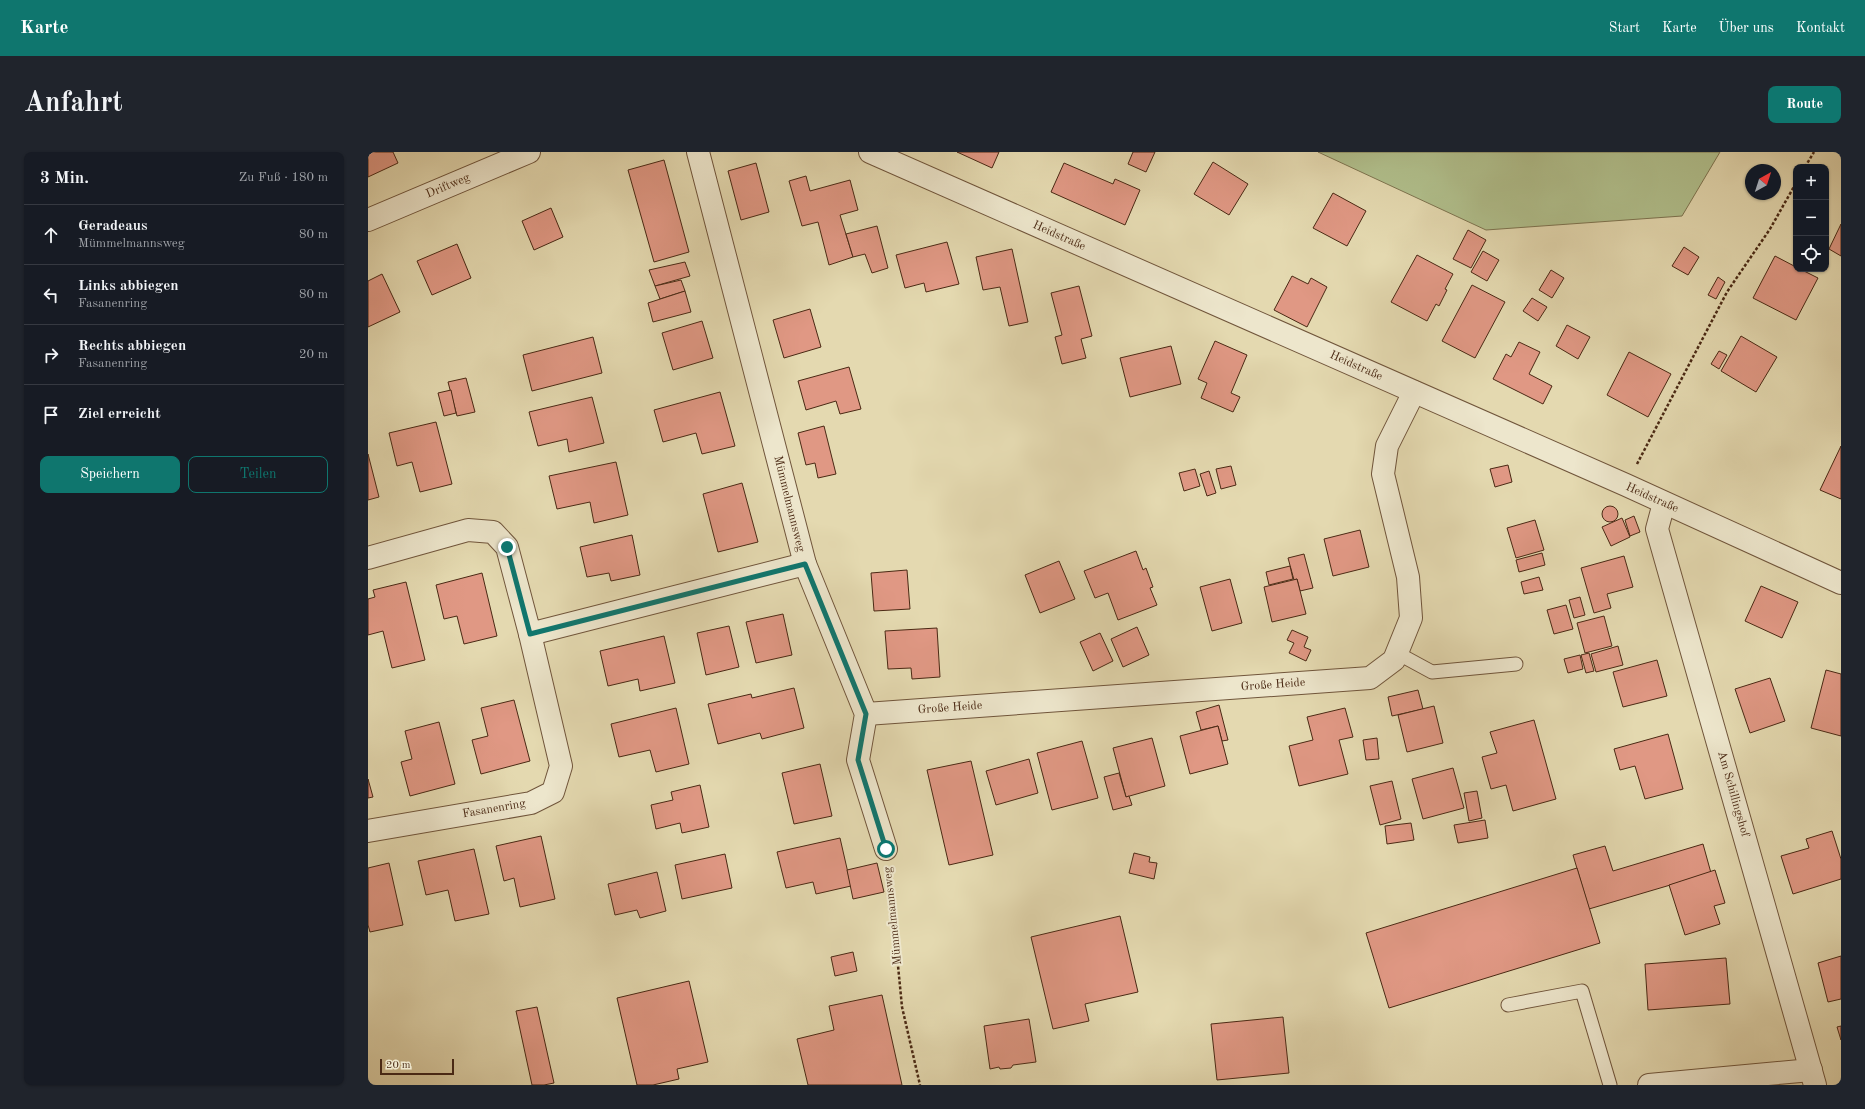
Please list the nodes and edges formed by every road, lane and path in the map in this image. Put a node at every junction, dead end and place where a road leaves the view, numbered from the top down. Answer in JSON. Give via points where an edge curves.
{"nodes":[{"id":1,"x":529,"y":152,"type":"edge"},
{"id":2,"x":698,"y":152,"type":"edge"},
{"id":3,"x":870,"y":152,"type":"edge"},
{"id":4,"x":1814,"y":152,"type":"edge"},
{"id":5,"x":1807,"y":164,"type":"edge"},
{"id":6,"x":1793,"y":188,"type":"edge"},
{"id":7,"x":368,"y":220,"type":"edge"},
{"id":8,"x":1414,"y":392,"type":"junction"},
{"id":9,"x":1626,"y":486,"type":"junction"},
{"id":10,"x":1664,"y":503,"type":"junction"},
{"id":11,"x":368,"y":558,"type":"edge"},
{"id":12,"x":805,"y":564,"type":"junction"},
{"id":13,"x":1841,"y":583,"type":"edge"},
{"id":14,"x":530,"y":634,"type":"junction"},
{"id":15,"x":1397,"y":653,"type":"junction"},
{"id":16,"x":1516,"y":664,"type":"dead end"},
{"id":17,"x":866,"y":714,"type":"junction"},
{"id":18,"x":368,"y":831,"type":"edge"},
{"id":19,"x":886,"y":849,"type":"joint"},
{"id":20,"x":1508,"y":1005,"type":"dead end"},
{"id":21,"x":1813,"y":1078,"type":"edge"},
{"id":22,"x":920,"y":1085,"type":"edge"},
{"id":23,"x":1610,"y":1085,"type":"edge"},
{"id":24,"x":1649,"y":1085,"type":"edge"}],
"edges":[{"from":1,"to":7,"type":"street","name":"Driftweg"},
{"from":2,"to":12,"type":"street","name":"Mümmelmannsweg"},
{"from":3,"to":8,"type":"street","name":"Heidstraße"},
{"from":4,"to":5,"type":"path"},
{"from":6,"to":9,"type":"path","via":[[1770,229],[1727,292]]},
{"from":8,"to":9,"type":"street","name":"Heidstraße"},
{"from":8,"to":15,"type":"street","name":"Große Heide","via":[[1387,446],[1383,474],[1408,577],[1411,618]]},
{"from":9,"to":10,"type":"street","name":"Heidstraße"},
{"from":10,"to":13,"type":"street","name":"Heidstraße"},
{"from":10,"to":21,"type":"street","name":"Am Schillingshof","via":[[1657,529]]},
{"from":11,"to":14,"type":"street","name":"Fasanenring","via":[[468,530],[493,532],[507,547]]},
{"from":12,"to":14,"type":"street"},
{"from":12,"to":17,"type":"street","name":"Mümmelmannsweg"},
{"from":14,"to":18,"type":"street","name":"Fasanenring","via":[[561,766],[553,792],[531,803]]},
{"from":15,"to":16,"type":"lane","via":[[1432,672]]},
{"from":15,"to":17,"type":"street","name":"Große Heide","via":[[1394,660],[1370,678]]},
{"from":17,"to":19,"type":"street","via":[[858,760]]},
{"from":19,"to":22,"type":"path","name":"Mümmelmannsweg","via":[[902,1007]]},
{"from":20,"to":23,"type":"lane","via":[[1582,991]]},
{"from":21,"to":24,"type":"street"}]}
